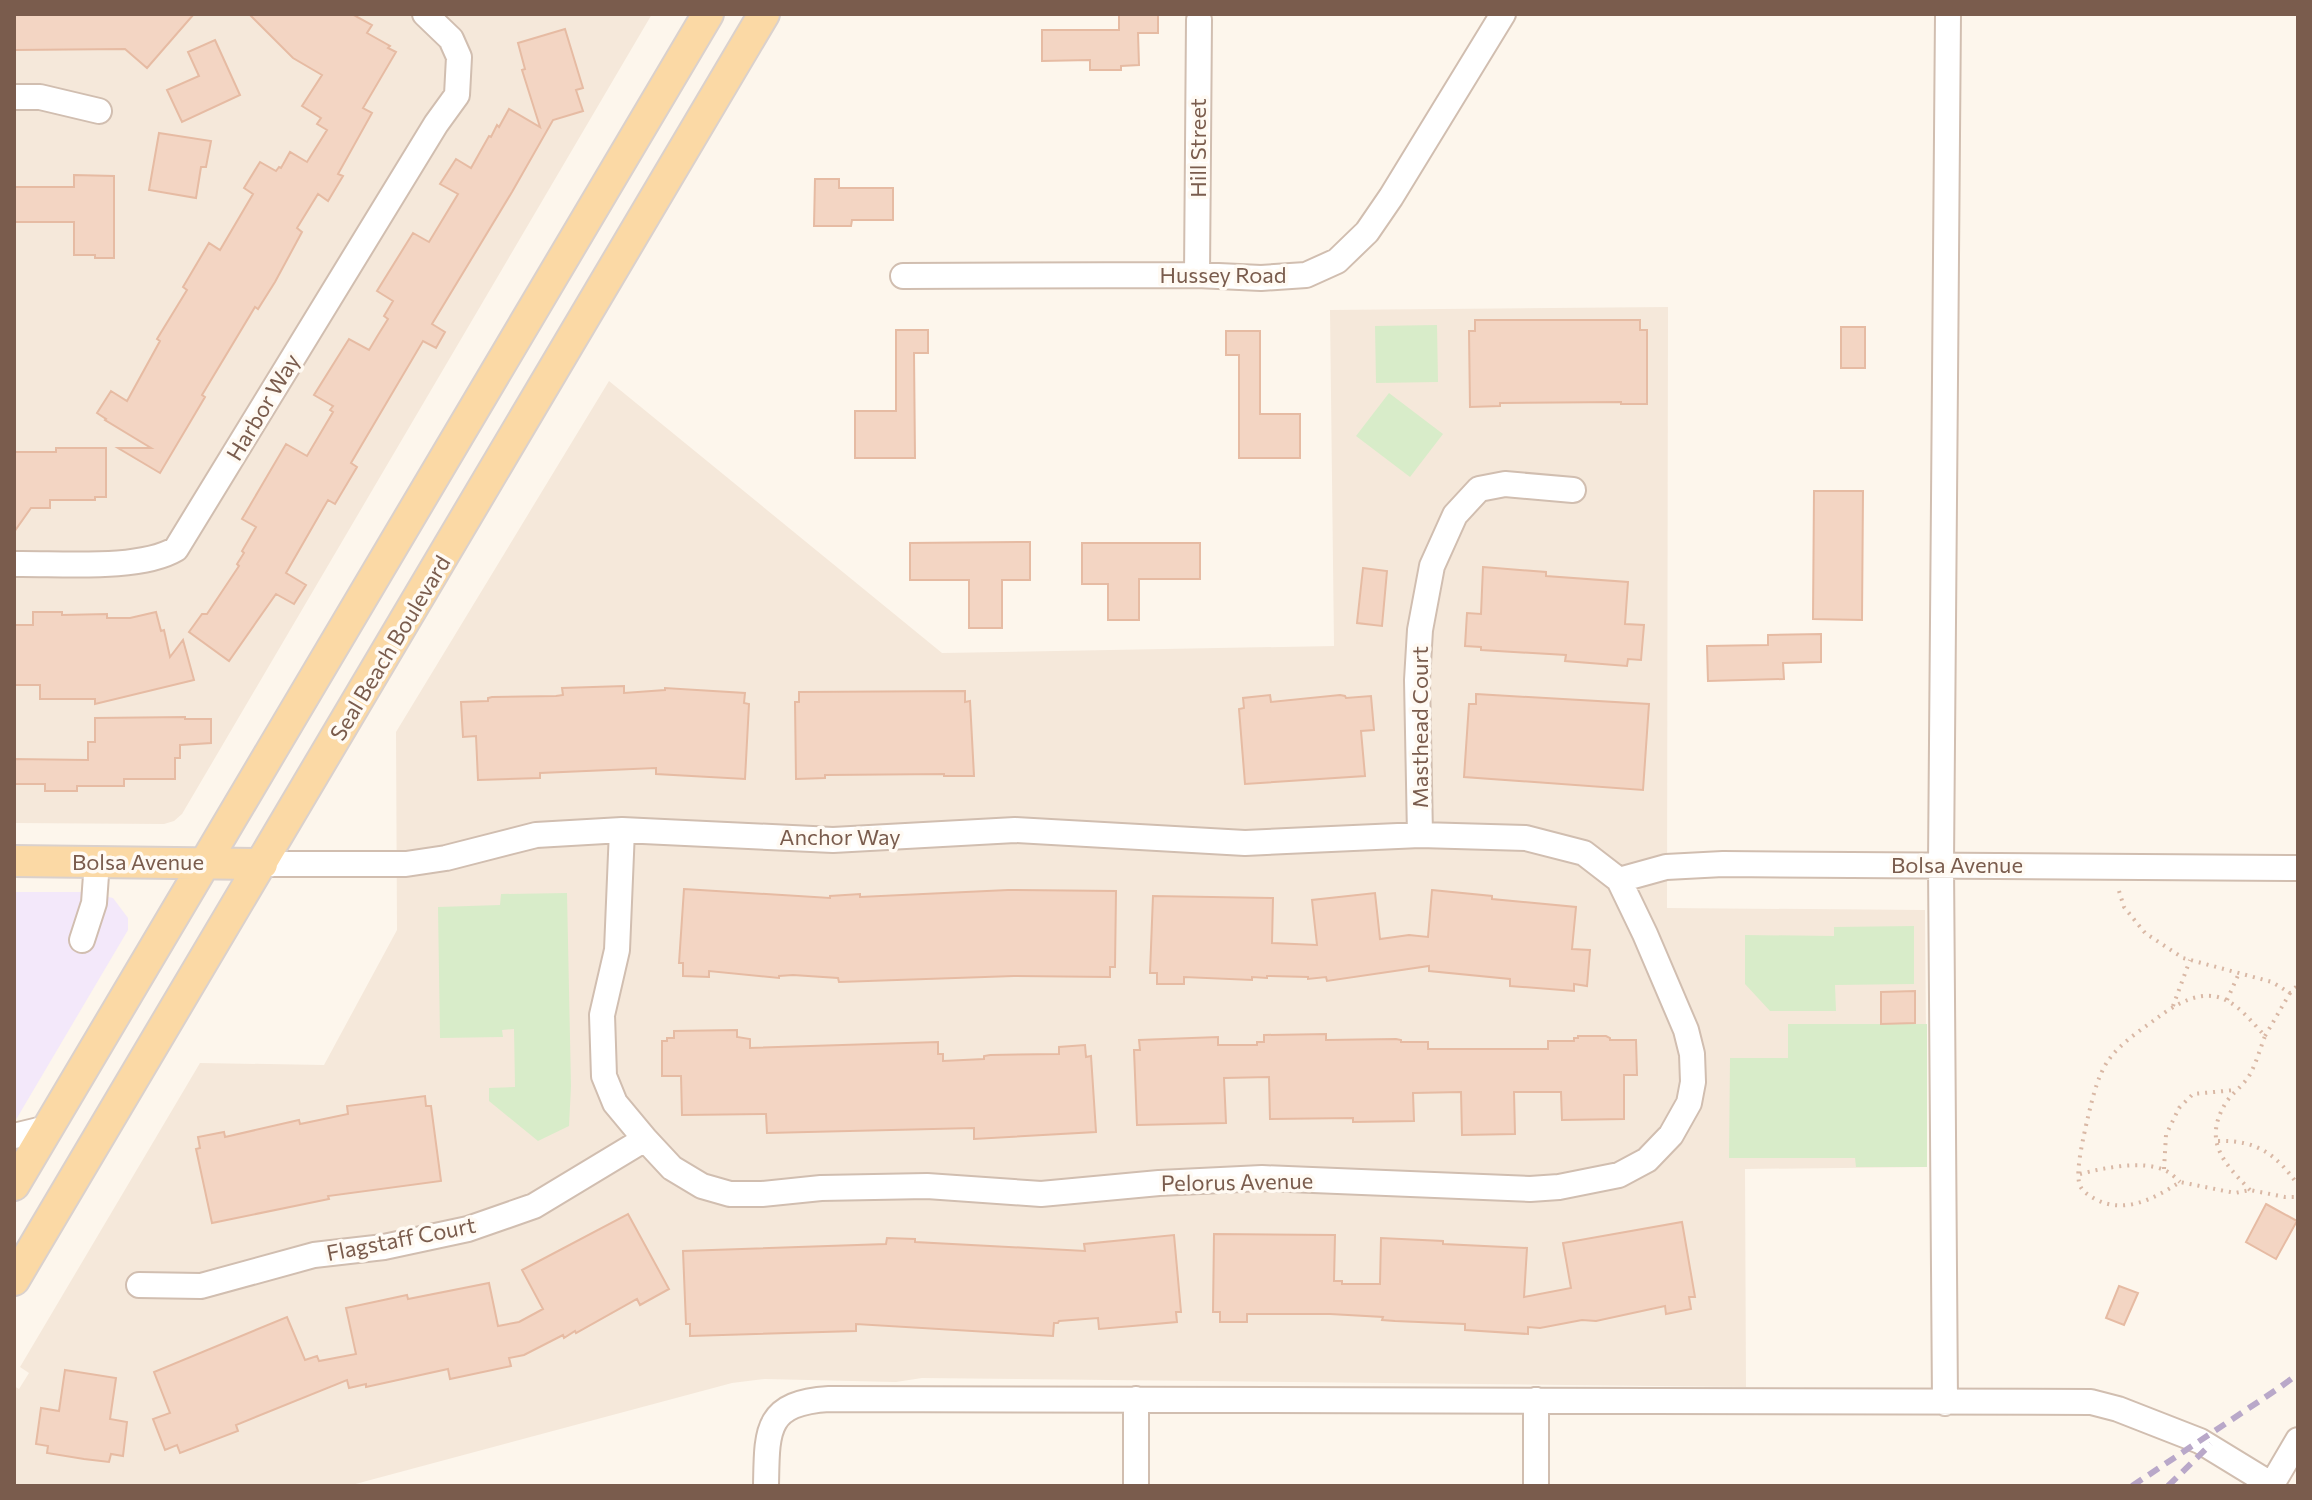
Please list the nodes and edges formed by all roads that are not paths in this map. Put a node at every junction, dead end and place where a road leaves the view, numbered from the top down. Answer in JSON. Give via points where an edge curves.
{"nodes":[{"id":1,"x":425,"y":14,"type":"edge"},
{"id":2,"x":708,"y":14,"type":"edge"},
{"id":3,"x":764,"y":14,"type":"edge"},
{"id":4,"x":1503,"y":14,"type":"edge"},
{"id":5,"x":1948,"y":14,"type":"edge"},
{"id":6,"x":1199,"y":20,"type":"dead end"},
{"id":7,"x":14,"y":97,"type":"edge"},
{"id":8,"x":99,"y":111,"type":"dead end"},
{"id":9,"x":1197,"y":275,"type":"junction"},
{"id":10,"x":903,"y":276,"type":"dead end"},
{"id":11,"x":1573,"y":490,"type":"dead end"},
{"id":12,"x":14,"y":564,"type":"edge"},
{"id":13,"x":622,"y":830,"type":"junction"},
{"id":14,"x":1420,"y":835,"type":"junction"},
{"id":15,"x":14,"y":861,"type":"edge"},
{"id":16,"x":97,"y":861,"type":"junction"},
{"id":17,"x":204,"y":862,"type":"junction"},
{"id":18,"x":262,"y":864,"type":"junction"},
{"id":19,"x":1941,"y":864,"type":"junction"},
{"id":20,"x":2298,"y":868,"type":"edge"},
{"id":21,"x":1619,"y":880,"type":"junction"},
{"id":22,"x":82,"y":940,"type":"dead end"},
{"id":23,"x":47,"y":1128,"type":"junction"},
{"id":24,"x":14,"y":1136,"type":"edge"},
{"id":25,"x":645,"y":1139,"type":"junction"},
{"id":26,"x":14,"y":1185,"type":"edge"},
{"id":27,"x":14,"y":1280,"type":"edge"},
{"id":28,"x":139,"y":1285,"type":"dead end"},
{"id":29,"x":1136,"y":1399,"type":"junction"},
{"id":30,"x":1536,"y":1400,"type":"junction"},
{"id":31,"x":1945,"y":1403,"type":"junction"},
{"id":32,"x":2298,"y":1440,"type":"edge"},
{"id":33,"x":766,"y":1486,"type":"edge"},
{"id":34,"x":1136,"y":1486,"type":"edge"},
{"id":35,"x":1536,"y":1486,"type":"edge"},
{"id":36,"x":2272,"y":1486,"type":"edge"}],
"edges":[{"from":1,"to":12,"type":"street","name":"Harbor Way","via":[[451,39],[459,57],[457,95],[176,549],[132,563]]},
{"from":2,"to":17,"type":"main road"},
{"from":3,"to":18,"type":"main road","name":"Seal Beach Boulevard"},
{"from":4,"to":9,"type":"street","name":"Hussey Road","via":[[1391,197],[1367,232],[1337,261],[1306,275]]},
{"from":5,"to":19,"type":"street"},
{"from":6,"to":9,"type":"street","name":"Hill Street"},
{"from":7,"to":8,"type":"street","via":[[40,97]]},
{"from":9,"to":10,"type":"street","name":"Hussey Road"},
{"from":11,"to":14,"type":"street","name":"Masthead Court","via":[[1505,484],[1479,489],[1455,515],[1432,566],[1417,680]]},
{"from":13,"to":14,"type":"street","name":"Anchor Way","via":[[833,840],[1015,830],[1245,843]]},
{"from":13,"to":18,"type":"street","name":"Anchor Way","via":[[536,835],[406,864]]},
{"from":13,"to":25,"type":"street","name":"Pelorus Avenue","via":[[617,950],[602,1015],[604,1076],[615,1103]]},
{"from":14,"to":21,"type":"street","name":"Pelorus Avenue","via":[[1526,838],[1584,853]]},
{"from":15,"to":16,"type":"main road","name":"Bolsa Avenue"},
{"from":16,"to":17,"type":"main road","name":"Bolsa Avenue"},
{"from":16,"to":22,"type":"street","via":[[94,903]]},
{"from":17,"to":18,"type":"main road","name":"Bolsa Avenue"},
{"from":17,"to":23,"type":"main road"},
{"from":18,"to":27,"type":"main road","name":"Seal Beach Boulevard"},
{"from":19,"to":20,"type":"street","name":"Bolsa Avenue"},
{"from":19,"to":21,"type":"street","name":"Bolsa Avenue","via":[[1723,864],[1666,867]]},
{"from":19,"to":31,"type":"street"},
{"from":21,"to":25,"type":"street","name":"Pelorus Avenue","via":[[1686,1030],[1693,1082],[1689,1103],[1671,1135],[1647,1160],[1619,1175],[1530,1189],[1262,1178],[1041,1194],[927,1186],[730,1194],[702,1186],[672,1168]]},
{"from":23,"to":24,"type":"street"},
{"from":23,"to":26,"type":"main road"},
{"from":25,"to":28,"type":"street","name":"Flagstaff Court","via":[[534,1206],[468,1229],[314,1255],[201,1286]]},
{"from":29,"to":30,"type":"street"},
{"from":29,"to":33,"type":"street","via":[[806,1400],[784,1409],[769,1431]]},
{"from":29,"to":34,"type":"street"},
{"from":30,"to":31,"type":"street"},
{"from":30,"to":35,"type":"street"},
{"from":31,"to":36,"type":"street","via":[[2091,1402],[2200,1441]]},
{"from":32,"to":36,"type":"street"}]}
